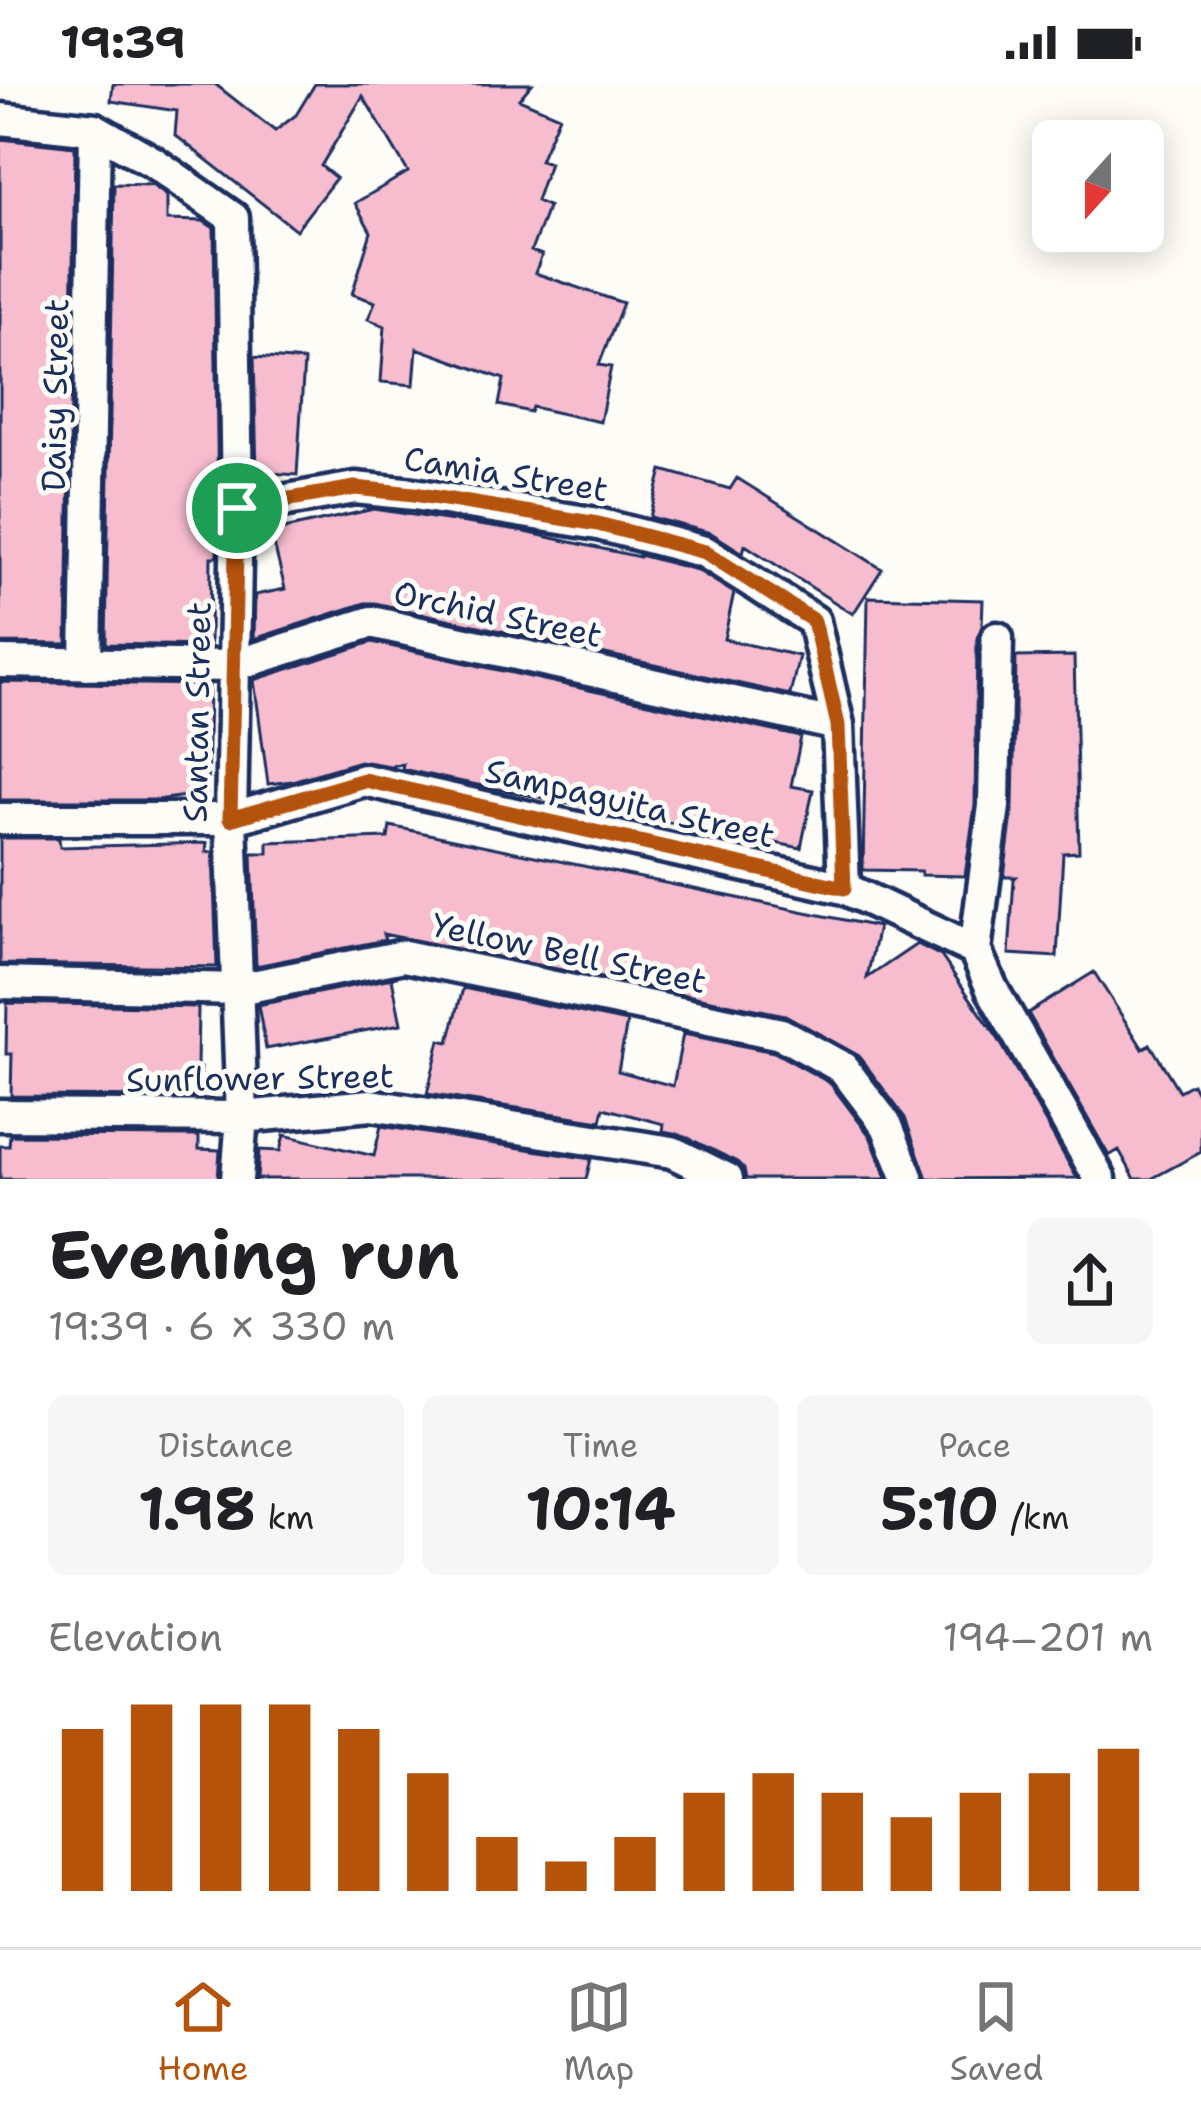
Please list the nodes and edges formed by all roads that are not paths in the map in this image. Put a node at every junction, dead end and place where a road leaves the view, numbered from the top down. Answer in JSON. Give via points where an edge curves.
{"nodes":[{"id":1,"x":0,"y":119,"type":"edge"},
{"id":2,"x":95,"y":129,"type":"junction"},
{"id":3,"x":237,"y":508,"type":"junction"},
{"id":4,"x":997,"y":638,"type":"dead end"},
{"id":5,"x":0,"y":662,"type":"edge"},
{"id":6,"x":86,"y":664,"type":"junction"},
{"id":7,"x":233,"y":666,"type":"junction"},
{"id":8,"x":838,"y":725,"type":"junction"},
{"id":9,"x":0,"y":819,"type":"edge"},
{"id":10,"x":230,"y":819,"type":"junction"},
{"id":11,"x":844,"y":888,"type":"junction"},
{"id":12,"x":975,"y":950,"type":"junction"},
{"id":13,"x":0,"y":983,"type":"edge"},
{"id":14,"x":238,"y":989,"type":"junction"},
{"id":15,"x":0,"y":1115,"type":"edge"},
{"id":16,"x":242,"y":1117,"type":"junction"},
{"id":17,"x":670,"y":1166,"type":"edge"},
{"id":18,"x":237,"y":1179,"type":"edge"},
{"id":19,"x":727,"y":1179,"type":"edge"},
{"id":20,"x":908,"y":1179,"type":"edge"},
{"id":21,"x":1100,"y":1179,"type":"edge"}],
"edges":[{"from":1,"to":2,"type":"street","name":"Santan Street"},
{"from":2,"to":3,"type":"street","name":"Santan Street","via":[[233,218]]},
{"from":2,"to":6,"type":"street","name":"Daisy Street"},
{"from":3,"to":7,"type":"street","name":"Santan Street"},
{"from":3,"to":8,"type":"street","name":"Camia Street","via":[[355,488],[598,524],[705,552],[814,621]]},
{"from":4,"to":12,"type":"street","via":[[994,806]]},
{"from":5,"to":6,"type":"street","name":"Orchid Street"},
{"from":6,"to":7,"type":"street","name":"Orchid Street"},
{"from":7,"to":8,"type":"street","name":"Orchid Street","via":[[371,622]]},
{"from":7,"to":10,"type":"street","name":"Santan Street"},
{"from":8,"to":11,"type":"street"},
{"from":9,"to":10,"type":"street","name":"Sampaguita Street"},
{"from":10,"to":11,"type":"street","name":"Sampaguita Street","via":[[364,780]]},
{"from":10,"to":14,"type":"street","name":"Santan Street"},
{"from":11,"to":12,"type":"street","name":"Sampaguita Street"},
{"from":12,"to":21,"type":"street"},
{"from":13,"to":14,"type":"street","name":"Yellow Bell Street"},
{"from":14,"to":16,"type":"street","name":"Santan Street"},
{"from":14,"to":20,"type":"street","name":"Yellow Bell Street","via":[[404,956],[781,1034],[844,1068],[887,1126]]},
{"from":15,"to":16,"type":"street","name":"Sunflower Street"},
{"from":16,"to":17,"type":"street","name":"Sunflower Street","via":[[371,1105]]},
{"from":16,"to":18,"type":"street","name":"Santan Street"},
{"from":17,"to":19,"type":"street","name":"Sunflower Street"}]}
